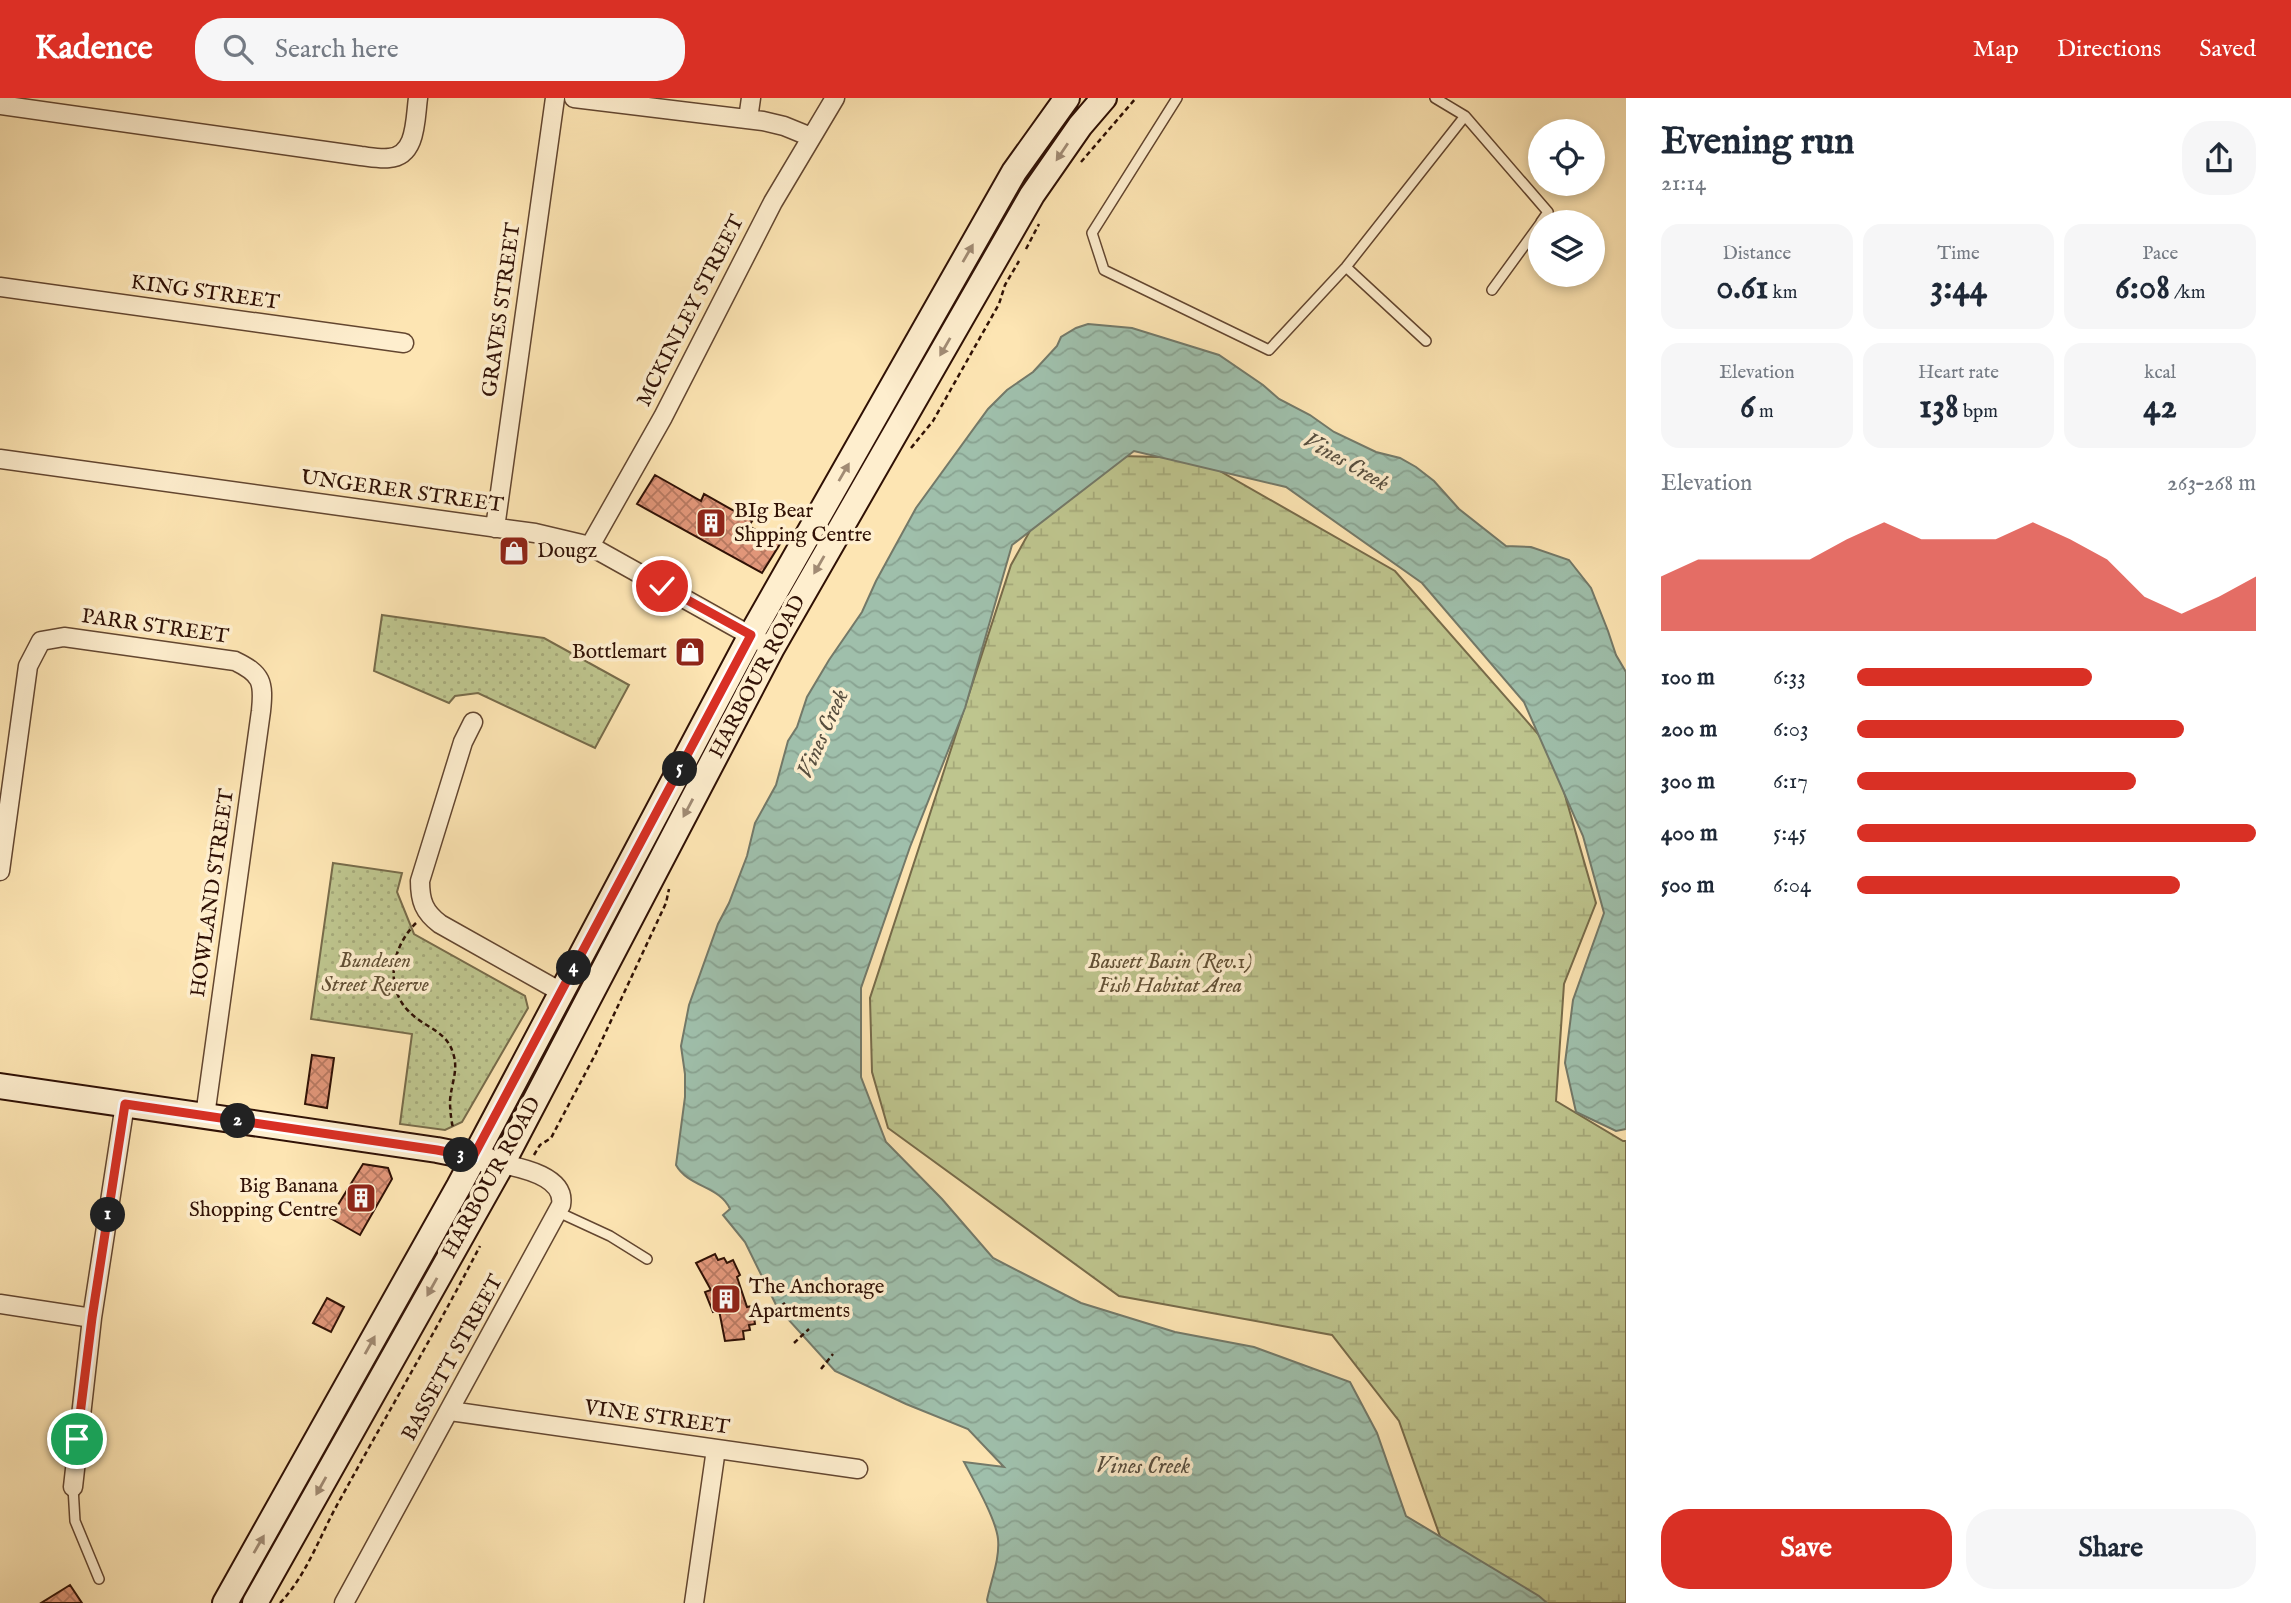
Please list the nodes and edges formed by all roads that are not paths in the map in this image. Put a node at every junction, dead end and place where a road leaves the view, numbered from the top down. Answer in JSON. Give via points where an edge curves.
{"nodes":[{"id":1,"x":418,"y":98,"type":"edge"},
{"id":2,"x":555,"y":98,"type":"edge"},
{"id":3,"x":574,"y":98,"type":"edge"},
{"id":4,"x":751,"y":98,"type":"edge"},
{"id":5,"x":835,"y":98,"type":"edge"},
{"id":6,"x":1067,"y":98,"type":"edge"},
{"id":7,"x":1104,"y":98,"type":"edge"},
{"id":8,"x":1177,"y":98,"type":"edge"},
{"id":9,"x":1435,"y":98,"type":"edge"},
{"id":10,"x":0,"y":105,"type":"edge"},
{"id":11,"x":1465,"y":116,"type":"junction"},
{"id":12,"x":748,"y":119,"type":"junction"},
{"id":13,"x":811,"y":136,"type":"junction"},
{"id":14,"x":1546,"y":210,"type":"edge"},
{"id":15,"x":1528,"y":240,"type":"edge"},
{"id":16,"x":1346,"y":267,"type":"junction"},
{"id":17,"x":0,"y":287,"type":"edge"},
{"id":18,"x":1492,"y":290,"type":"dead end"},
{"id":19,"x":1426,"y":341,"type":"dead end"},
{"id":20,"x":404,"y":343,"type":"dead end"},
{"id":21,"x":0,"y":459,"type":"edge"},
{"id":22,"x":495,"y":528,"type":"junction"},
{"id":23,"x":590,"y":546,"type":"junction"},
{"id":24,"x":762,"y":642,"type":"junction"},
{"id":25,"x":259,"y":677,"type":"joint"},
{"id":26,"x":473,"y":722,"type":"dead end"},
{"id":27,"x":0,"y":871,"type":"edge"},
{"id":28,"x":561,"y":992,"type":"junction"},
{"id":29,"x":0,"y":1086,"type":"edge"},
{"id":30,"x":125,"y":1104,"type":"junction"},
{"id":31,"x":205,"y":1116,"type":"junction"},
{"id":32,"x":473,"y":1157,"type":"junction"},
{"id":33,"x":502,"y":1164,"type":"junction"},
{"id":34,"x":558,"y":1212,"type":"junction"},
{"id":35,"x":647,"y":1259,"type":"dead end"},
{"id":36,"x":0,"y":1304,"type":"edge"},
{"id":37,"x":92,"y":1318,"type":"junction"},
{"id":38,"x":450,"y":1411,"type":"junction"},
{"id":39,"x":716,"y":1449,"type":"junction"},
{"id":40,"x":858,"y":1469,"type":"dead end"},
{"id":41,"x":73,"y":1487,"type":"joint"},
{"id":42,"x":99,"y":1579,"type":"dead end"},
{"id":43,"x":225,"y":1603,"type":"edge"},
{"id":44,"x":255,"y":1603,"type":"edge"},
{"id":45,"x":344,"y":1603,"type":"edge"},
{"id":46,"x":694,"y":1603,"type":"edge"}],
"edges":[{"from":1,"to":10,"type":"street","via":[[412,143],[391,158]]},
{"from":2,"to":22,"type":"street","name":"GRAVES STREET"},
{"from":3,"to":12,"type":"street"},
{"from":4,"to":12,"type":"street"},
{"from":5,"to":13,"type":"street","name":"MCKINLEY STREET"},
{"from":24,"to":6,"type":"main road","name":"HARBOUR ROAD","one_way":true,"via":[[1014,172]]},
{"from":7,"to":24,"type":"main road","name":"HARBOUR ROAD","one_way":true,"via":[[1032,195]]},
{"from":8,"to":16,"type":"lane","via":[[1092,233],[1104,270],[1269,349]]},
{"from":9,"to":11,"type":"lane"},
{"from":11,"to":14,"type":"lane"},
{"from":11,"to":16,"type":"lane"},
{"from":12,"to":13,"type":"street","via":[[784,125]]},
{"from":13,"to":23,"type":"street","name":"MCKINLEY STREET"},
{"from":15,"to":18,"type":"lane"},
{"from":16,"to":19,"type":"lane"},
{"from":17,"to":20,"type":"street","name":"KING STREET"},
{"from":21,"to":22,"type":"street","name":"UNGERER STREET"},
{"from":22,"to":23,"type":"street","name":"UNGERER STREET"},
{"from":23,"to":24,"type":"street","name":"UNGERER STREET"},
{"from":24,"to":28,"type":"main road","name":"HARBOUR ROAD"},
{"from":24,"to":33,"type":"main road","name":"HARBOUR ROAD","one_way":true},
{"from":25,"to":27,"type":"street","name":"PARR STREET","via":[[235,661],[64,637],[41,641],[28,666]]},
{"from":25,"to":31,"type":"street","name":"HOWLAND STREET","via":[[261,711]]},
{"from":26,"to":28,"type":"street","via":[[420,881],[420,896],[428,915],[440,924]]},
{"from":28,"to":32,"type":"main road","name":"HARBOUR ROAD"},
{"from":29,"to":30,"type":"main road"},
{"from":30,"to":31,"type":"main road"},
{"from":30,"to":37,"type":"street"},
{"from":31,"to":32,"type":"main road"},
{"from":32,"to":33,"type":"main road"},
{"from":43,"to":32,"type":"main road","name":"HARBOUR ROAD","one_way":true},
{"from":33,"to":34,"type":"street","via":[[526,1169],[555,1184],[563,1198]]},
{"from":33,"to":44,"type":"main road","name":"HARBOUR ROAD","one_way":true},
{"from":34,"to":35,"type":"lane"},
{"from":34,"to":38,"type":"street","name":"BASSETT STREET"},
{"from":36,"to":37,"type":"street"},
{"from":37,"to":41,"type":"street"},
{"from":38,"to":39,"type":"street","name":"VINE STREET"},
{"from":38,"to":45,"type":"street","name":"BASSETT STREET"},
{"from":39,"to":40,"type":"street","name":"VINE STREET"},
{"from":39,"to":46,"type":"street"},
{"from":41,"to":42,"type":"lane","via":[[75,1521]]}]}
